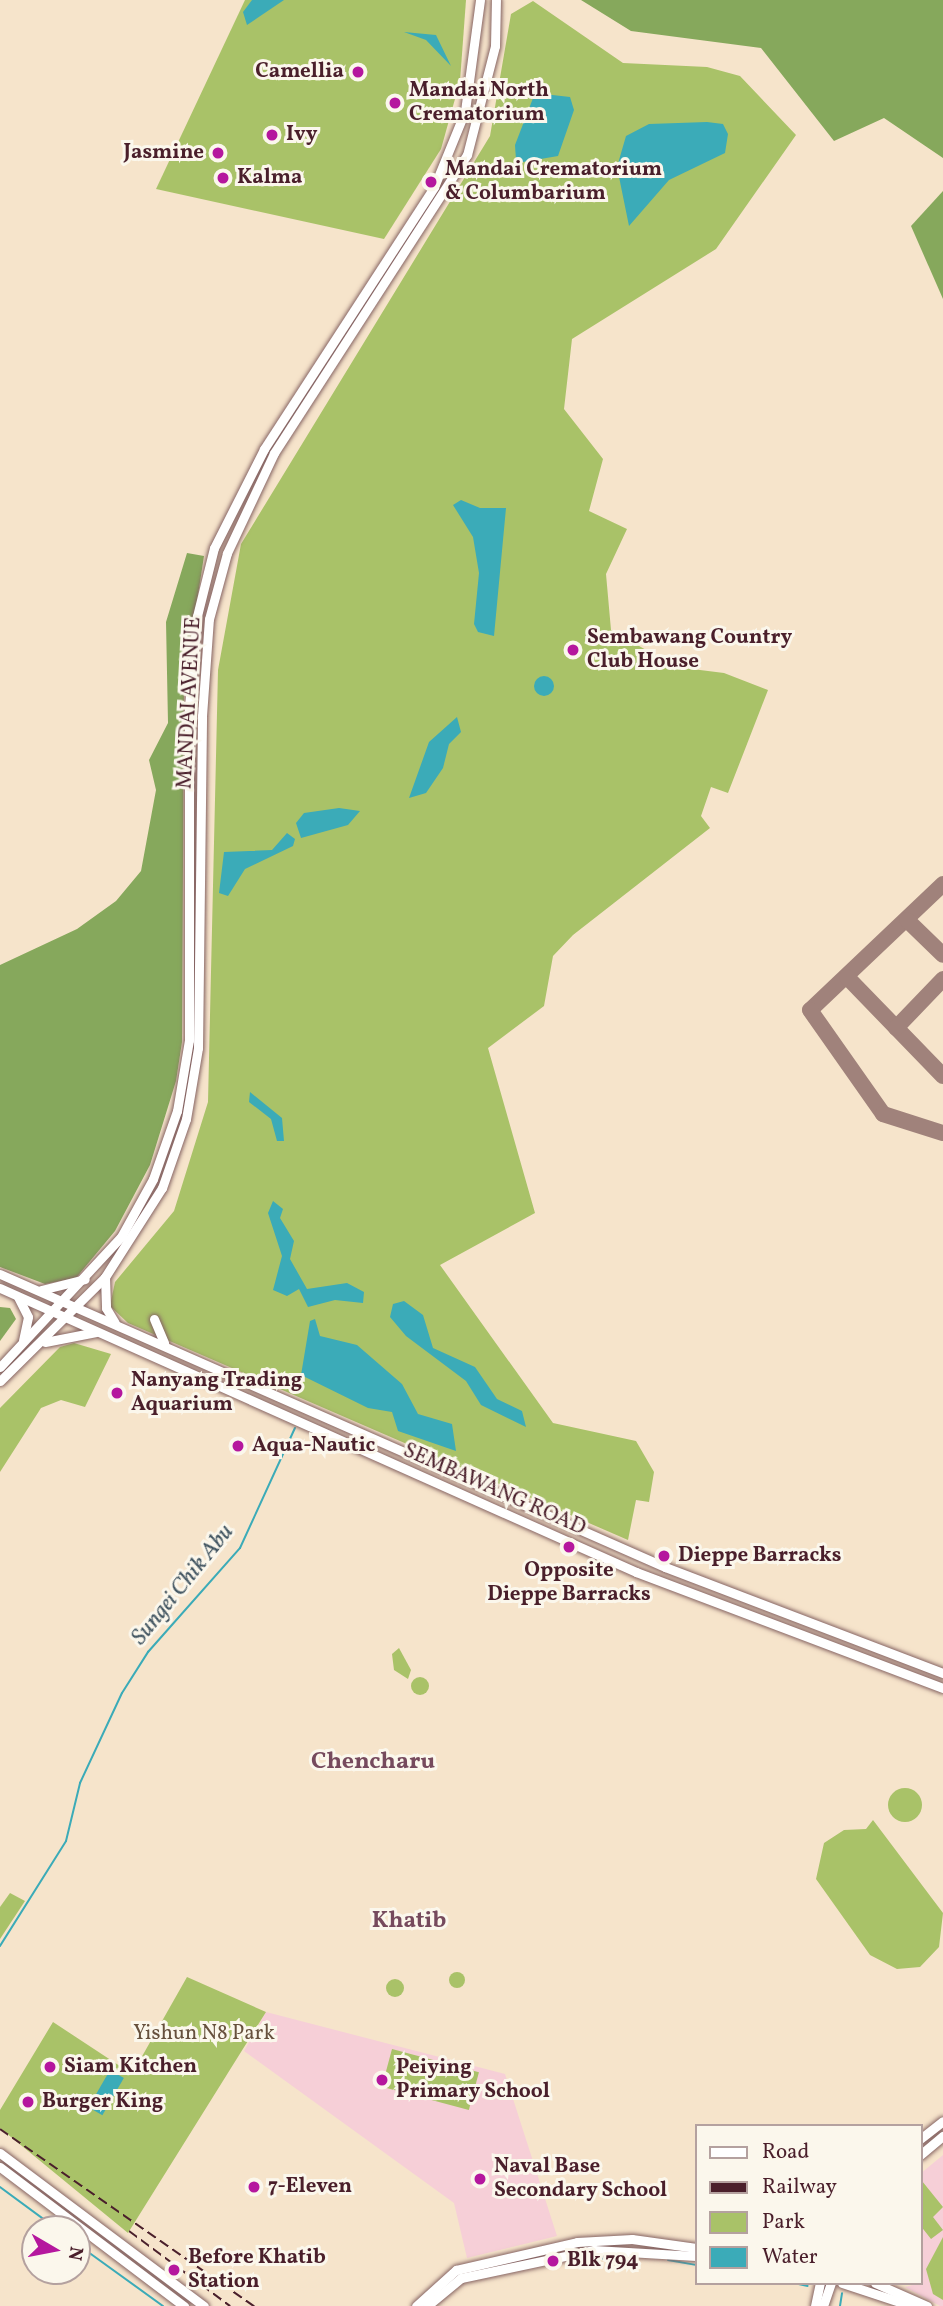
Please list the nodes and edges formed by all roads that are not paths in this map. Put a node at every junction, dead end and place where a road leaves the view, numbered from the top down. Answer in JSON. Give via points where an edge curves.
{"nodes":[{"id":1,"x":480,"y":0,"type":"edge"},
{"id":2,"x":496,"y":0,"type":"edge"},
{"id":3,"x":0,"y":1274,"type":"edge"},
{"id":4,"x":105,"y":1277,"type":"junction"},
{"id":5,"x":86,"y":1279,"type":"junction"},
{"id":6,"x":0,"y":1288,"type":"edge"},
{"id":7,"x":36,"y":1290,"type":"junction"},
{"id":8,"x":18,"y":1297,"type":"junction"},
{"id":9,"x":65,"y":1303,"type":"junction"},
{"id":10,"x":78,"y":1308,"type":"junction"},
{"id":11,"x":55,"y":1313,"type":"junction"},
{"id":12,"x":68,"y":1318,"type":"junction"},
{"id":13,"x":155,"y":1319,"type":"dead end"},
{"id":14,"x":116,"y":1325,"type":"junction"},
{"id":15,"x":101,"y":1332,"type":"junction"},
{"id":16,"x":40,"y":1344,"type":"junction"},
{"id":17,"x":168,"y":1347,"type":"junction"},
{"id":18,"x":15,"y":1352,"type":"junction"},
{"id":19,"x":0,"y":1367,"type":"edge"},
{"id":20,"x":0,"y":1381,"type":"edge"},
{"id":21,"x":943,"y":1674,"type":"edge"},
{"id":22,"x":943,"y":1688,"type":"edge"},
{"id":23,"x":943,"y":2121,"type":"edge"},
{"id":24,"x":943,"y":2136,"type":"edge"},
{"id":25,"x":922,"y":2137,"type":"edge"},
{"id":26,"x":0,"y":2153,"type":"edge"},
{"id":27,"x":922,"y":2153,"type":"edge"},
{"id":28,"x":0,"y":2167,"type":"edge"},
{"id":29,"x":116,"y":2242,"type":"junction"},
{"id":30,"x":694,"y":2248,"type":"edge"},
{"id":31,"x":109,"y":2251,"type":"junction"},
{"id":32,"x":694,"y":2256,"type":"edge"},
{"id":33,"x":820,"y":2285,"type":"edge"},
{"id":34,"x":830,"y":2285,"type":"edge"},
{"id":35,"x":848,"y":2285,"type":"edge"},
{"id":36,"x":880,"y":2285,"type":"edge"},
{"id":37,"x":184,"y":2306,"type":"edge"},
{"id":38,"x":204,"y":2306,"type":"edge"},
{"id":39,"x":416,"y":2306,"type":"edge"},
{"id":40,"x":427,"y":2306,"type":"edge"},
{"id":41,"x":815,"y":2306,"type":"edge"},
{"id":42,"x":823,"y":2306,"type":"edge"},
{"id":43,"x":912,"y":2306,"type":"edge"},
{"id":44,"x":927,"y":2306,"type":"edge"}],
"edges":[{"from":1,"to":5,"type":"main road","name":"MANDAI AVENUE","via":[[465,111],[434,187],[264,449],[214,548],[197,616],[189,707],[189,1040],[177,1111],[153,1179],[121,1237]]},
{"from":2,"to":4,"type":"main road","name":"MANDAI AVENUE","via":[[495,46],[467,155],[274,453],[227,553],[209,619],[204,688],[203,936],[186,1119],[162,1188]]},
{"from":3,"to":7,"type":"main road","name":"SEMBAWANG ROAD"},
{"from":4,"to":10,"type":"main road","name":"MANDAI AVENUE"},
{"from":4,"to":14,"type":"main road","via":[[106,1308]]},
{"from":5,"to":7,"type":"main road"},
{"from":5,"to":9,"type":"main road","name":"MANDAI AVENUE"},
{"from":6,"to":8,"type":"main road","name":"SEMBAWANG ROAD"},
{"from":7,"to":9,"type":"main road","name":"SEMBAWANG ROAD"},
{"from":8,"to":11,"type":"main road","name":"SEMBAWANG ROAD"},
{"from":8,"to":18,"type":"main road","via":[[29,1325]]},
{"from":9,"to":10,"type":"main road","name":"SEMBAWANG ROAD"},
{"from":9,"to":11,"type":"main road","name":"MANDAI AVENUE"},
{"from":10,"to":12,"type":"main road","name":"MANDAI AVENUE"},
{"from":10,"to":14,"type":"main road","name":"SEMBAWANG ROAD"},
{"from":11,"to":12,"type":"main road","name":"SEMBAWANG ROAD"},
{"from":11,"to":18,"type":"main road","name":"MANDAI AVENUE"},
{"from":12,"to":15,"type":"main road","name":"SEMBAWANG ROAD"},
{"from":12,"to":16,"type":"main road","name":"MANDAI AVENUE"},
{"from":13,"to":17,"type":"main road"},
{"from":14,"to":17,"type":"main road","name":"SEMBAWANG ROAD"},
{"from":15,"to":16,"type":"main road"},
{"from":15,"to":22,"type":"main road","name":"SEMBAWANG ROAD","via":[[636,1572]]},
{"from":16,"to":20,"type":"main road","name":"MANDAI AVENUE"},
{"from":17,"to":21,"type":"main road","name":"SEMBAWANG ROAD","via":[[665,1567]]},
{"from":18,"to":19,"type":"main road","name":"MANDAI AVENUE"},
{"from":23,"to":25,"type":"main road"},
{"from":24,"to":27,"type":"main road"},
{"from":26,"to":29,"type":"main road"},
{"from":28,"to":31,"type":"main road"},
{"from":29,"to":31,"type":"main road","via":[[119,2252]]},
{"from":29,"to":38,"type":"main road"},
{"from":30,"to":39,"type":"main road","via":[[632,2239],[578,2242],[450,2273]]},
{"from":31,"to":37,"type":"main road"},
{"from":32,"to":40,"type":"main road","via":[[594,2250],[461,2278]]},
{"from":33,"to":41,"type":"main road"},
{"from":34,"to":42,"type":"main road"},
{"from":35,"to":43,"type":"main road"},
{"from":36,"to":44,"type":"main road"}]}
